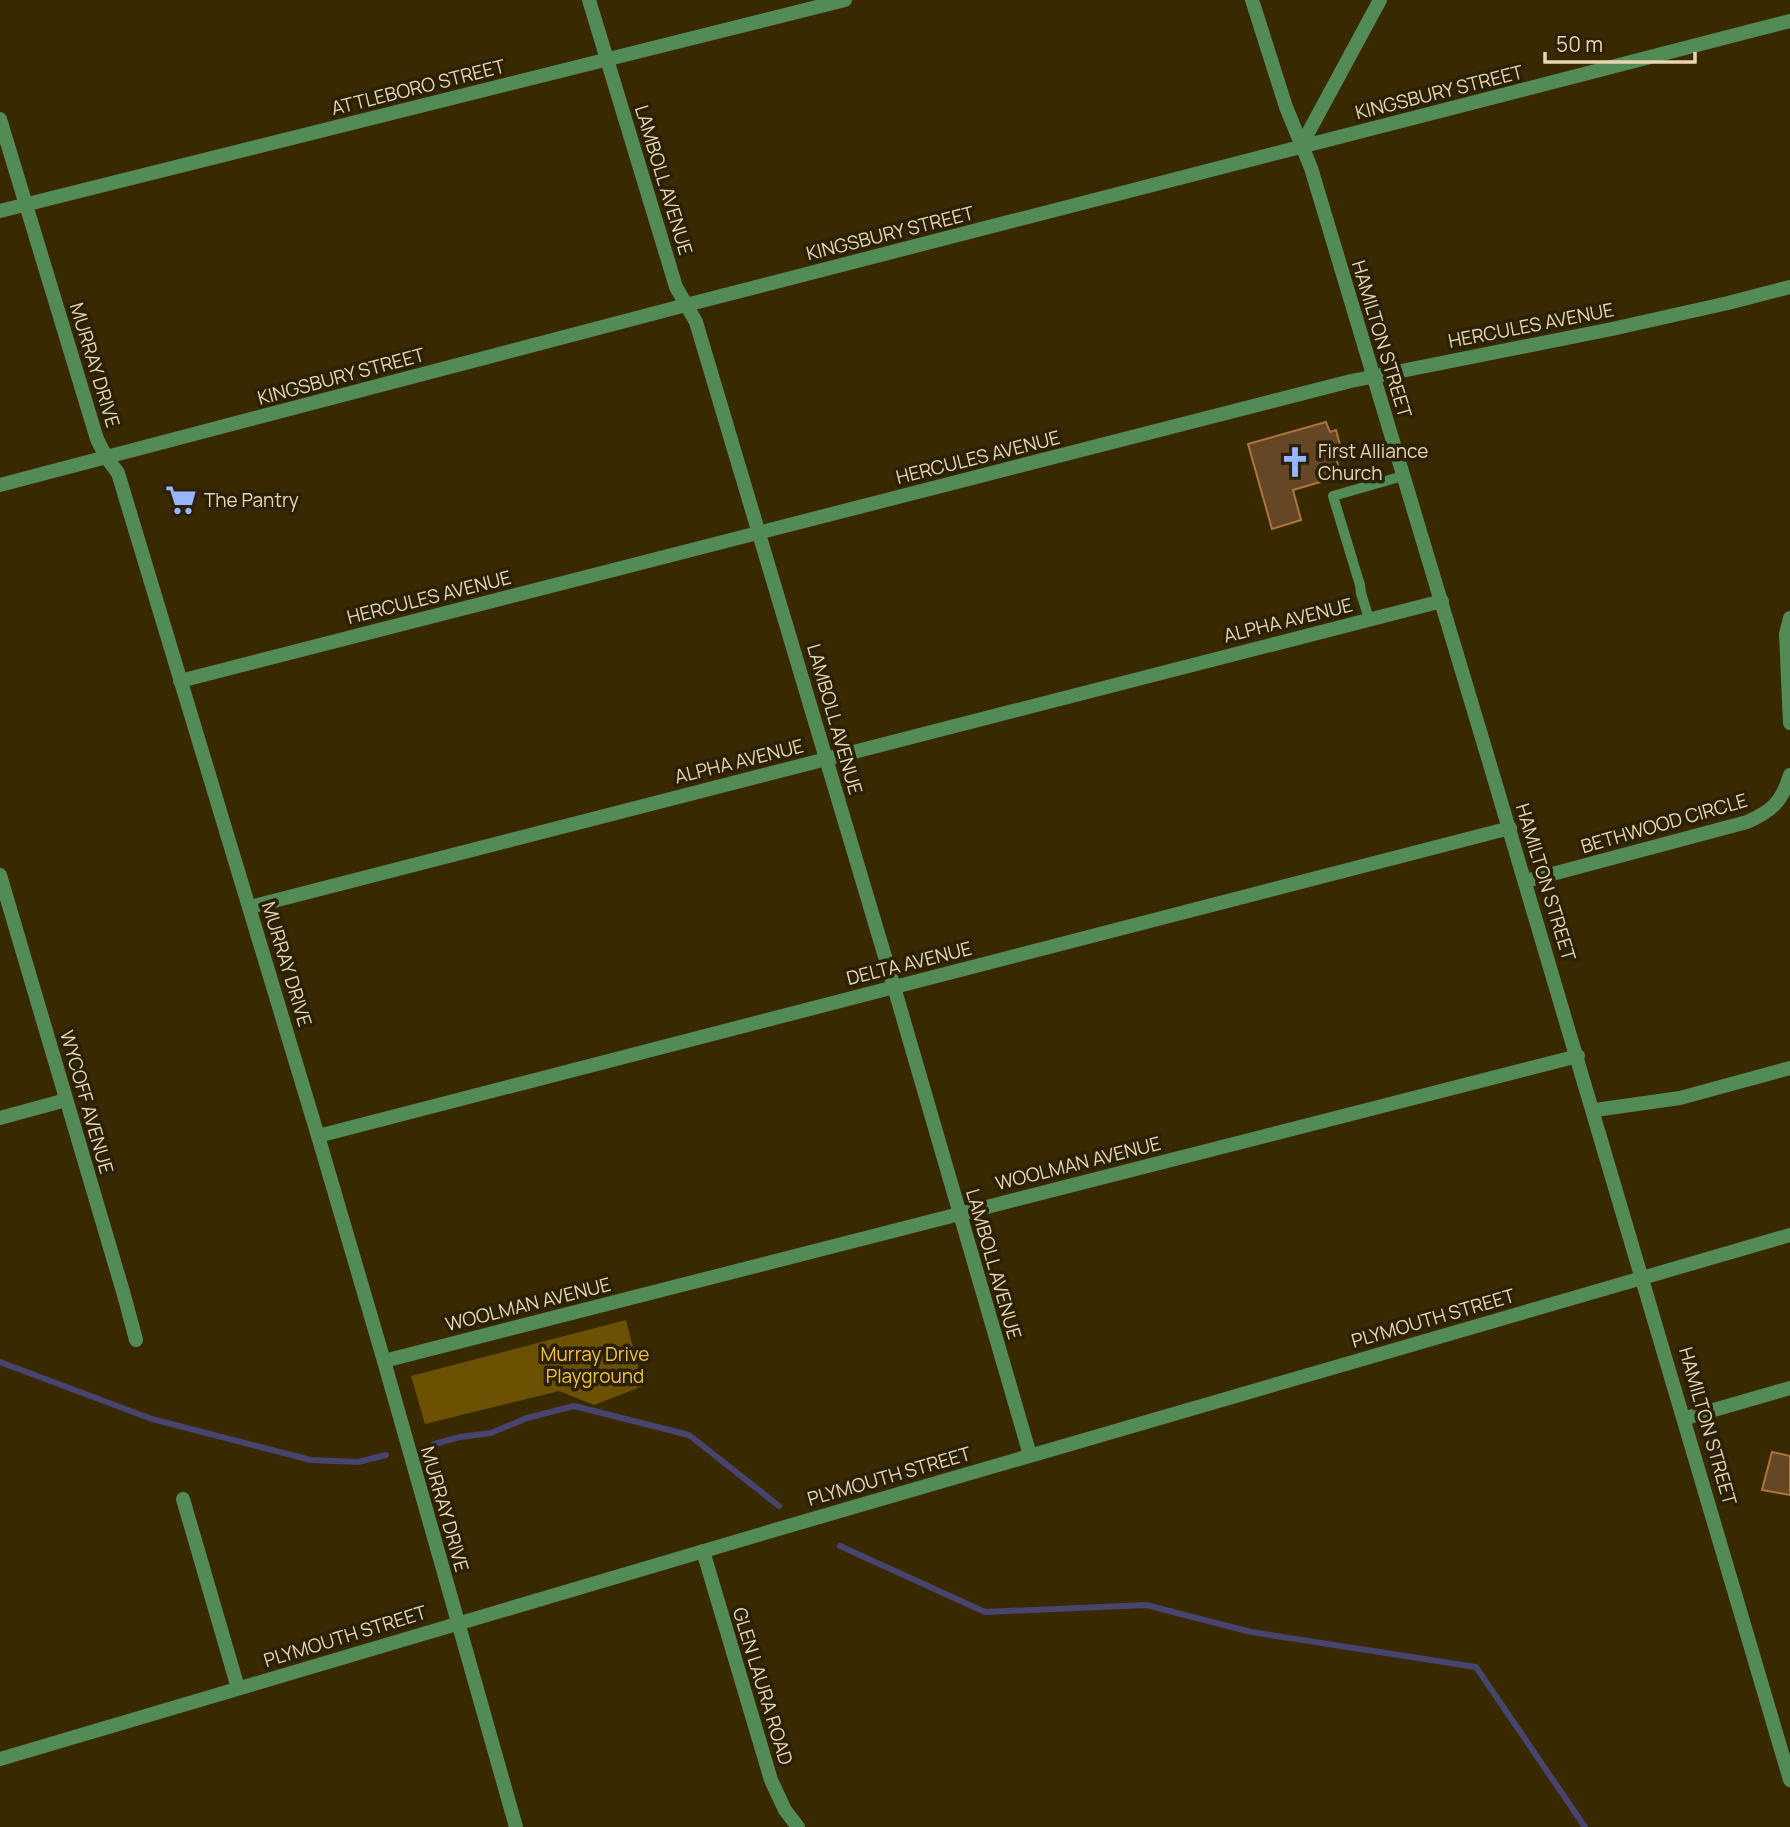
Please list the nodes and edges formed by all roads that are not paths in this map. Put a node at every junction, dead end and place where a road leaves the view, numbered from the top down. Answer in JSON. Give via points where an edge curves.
{"nodes":[{"id":1,"x":589,"y":0,"type":"edge"},
{"id":2,"x":845,"y":0,"type":"edge"},
{"id":3,"x":1252,"y":0,"type":"edge"},
{"id":4,"x":1380,"y":0,"type":"edge"},
{"id":5,"x":1790,"y":21,"type":"edge"},
{"id":6,"x":607,"y":60,"type":"junction"},
{"id":7,"x":0,"y":119,"type":"edge"},
{"id":8,"x":1301,"y":146,"type":"junction"},
{"id":9,"x":27,"y":204,"type":"junction"},
{"id":10,"x":0,"y":211,"type":"edge"},
{"id":11,"x":1790,"y":287,"type":"edge"},
{"id":12,"x":686,"y":305,"type":"junction"},
{"id":13,"x":1373,"y":377,"type":"junction"},
{"id":14,"x":106,"y":457,"type":"junction"},
{"id":15,"x":1403,"y":476,"type":"junction"},
{"id":16,"x":0,"y":485,"type":"edge"},
{"id":17,"x":760,"y":533,"type":"junction"},
{"id":18,"x":1442,"y":601,"type":"junction"},
{"id":19,"x":1790,"y":618,"type":"edge"},
{"id":20,"x":1369,"y":619,"type":"junction"},
{"id":21,"x":180,"y":681,"type":"junction"},
{"id":22,"x":1790,"y":723,"type":"edge"},
{"id":23,"x":827,"y":759,"type":"junction"},
{"id":24,"x":1790,"y":775,"type":"edge"},
{"id":25,"x":1510,"y":828,"type":"junction"},
{"id":26,"x":0,"y":875,"type":"edge"},
{"id":27,"x":1526,"y":881,"type":"junction"},
{"id":28,"x":250,"y":907,"type":"junction"},
{"id":29,"x":894,"y":986,"type":"junction"},
{"id":30,"x":1578,"y":1056,"type":"junction"},
{"id":31,"x":1790,"y":1069,"type":"edge"},
{"id":32,"x":66,"y":1100,"type":"junction"},
{"id":33,"x":1595,"y":1110,"type":"junction"},
{"id":34,"x":0,"y":1118,"type":"edge"},
{"id":35,"x":318,"y":1136,"type":"junction"},
{"id":36,"x":959,"y":1213,"type":"junction"},
{"id":37,"x":1790,"y":1235,"type":"edge"},
{"id":38,"x":1644,"y":1277,"type":"junction"},
{"id":39,"x":136,"y":1340,"type":"dead end"},
{"id":40,"x":384,"y":1361,"type":"junction"},
{"id":41,"x":1790,"y":1388,"type":"edge"},
{"id":42,"x":1686,"y":1418,"type":"junction"},
{"id":43,"x":1030,"y":1455,"type":"junction"},
{"id":44,"x":183,"y":1499,"type":"dead end"},
{"id":45,"x":703,"y":1551,"type":"junction"},
{"id":46,"x":457,"y":1623,"type":"junction"},
{"id":47,"x":238,"y":1688,"type":"junction"},
{"id":48,"x":0,"y":1759,"type":"edge"},
{"id":49,"x":1790,"y":1780,"type":"edge"},
{"id":50,"x":516,"y":1827,"type":"edge"},
{"id":51,"x":798,"y":1827,"type":"edge"}],
"edges":[{"from":1,"to":6,"type":"street","name":"LAMBOLL AVENUE"},
{"from":2,"to":6,"type":"street","name":"ATTLEBORO STREET"},
{"from":3,"to":8,"type":"street","name":"HAMILTON STREET"},
{"from":4,"to":8,"type":"street"},
{"from":5,"to":8,"type":"street","name":"KINGSBURY STREET"},
{"from":6,"to":9,"type":"street","name":"ATTLEBORO STREET"},
{"from":6,"to":12,"type":"street","name":"LAMBOLL AVENUE","via":[[676,286]]},
{"from":7,"to":9,"type":"street","name":"MURRAY DRIVE"},
{"from":8,"to":12,"type":"street","name":"KINGSBURY STREET"},
{"from":8,"to":13,"type":"street","name":"HAMILTON STREET"},
{"from":9,"to":10,"type":"street","name":"ATTLEBORO STREET"},
{"from":9,"to":14,"type":"street","name":"MURRAY DRIVE"},
{"from":11,"to":13,"type":"street","name":"HERCULES AVENUE","via":[[1612,329]]},
{"from":12,"to":14,"type":"street","name":"KINGSBURY STREET"},
{"from":12,"to":17,"type":"street","name":"LAMBOLL AVENUE","via":[[696,322]]},
{"from":13,"to":15,"type":"street","name":"HAMILTON STREET"},
{"from":13,"to":17,"type":"street","name":"HERCULES AVENUE"},
{"from":14,"to":16,"type":"street","name":"KINGSBURY STREET"},
{"from":14,"to":21,"type":"street","name":"MURRAY DRIVE","via":[[118,472]]},
{"from":15,"to":18,"type":"street","name":"HAMILTON STREET"},
{"from":15,"to":20,"type":"lane","via":[[1333,496]]},
{"from":17,"to":21,"type":"street","name":"HERCULES AVENUE"},
{"from":17,"to":23,"type":"street","name":"LAMBOLL AVENUE"},
{"from":18,"to":20,"type":"street","name":"ALPHA AVENUE"},
{"from":18,"to":25,"type":"street","name":"HAMILTON STREET"},
{"from":19,"to":22,"type":"street","via":[[1786,634]]},
{"from":20,"to":23,"type":"street","name":"ALPHA AVENUE"},
{"from":21,"to":28,"type":"street","name":"MURRAY DRIVE"},
{"from":23,"to":28,"type":"street","name":"ALPHA AVENUE"},
{"from":23,"to":29,"type":"street","name":"LAMBOLL AVENUE"},
{"from":24,"to":27,"type":"street","name":"BETHWOOD CIRCLE","via":[[1785,791],[1768,813],[1747,822]]},
{"from":25,"to":27,"type":"street","name":"HAMILTON STREET"},
{"from":25,"to":29,"type":"street","name":"DELTA AVENUE"},
{"from":26,"to":32,"type":"street","name":"WYCOFF AVENUE"},
{"from":27,"to":30,"type":"street","name":"HAMILTON STREET"},
{"from":28,"to":35,"type":"street","name":"MURRAY DRIVE"},
{"from":29,"to":35,"type":"street","name":"DELTA AVENUE"},
{"from":29,"to":36,"type":"street","name":"LAMBOLL AVENUE"},
{"from":30,"to":33,"type":"street","name":"HAMILTON STREET"},
{"from":30,"to":36,"type":"street","name":"WOOLMAN AVENUE"},
{"from":31,"to":33,"type":"street","via":[[1680,1098]]},
{"from":32,"to":34,"type":"street"},
{"from":32,"to":39,"type":"street","name":"WYCOFF AVENUE"},
{"from":33,"to":38,"type":"street","name":"HAMILTON STREET"},
{"from":35,"to":40,"type":"street","name":"MURRAY DRIVE"},
{"from":36,"to":40,"type":"street","name":"WOOLMAN AVENUE"},
{"from":36,"to":43,"type":"street","name":"LAMBOLL AVENUE"},
{"from":37,"to":38,"type":"street","name":"PLYMOUTH STREET"},
{"from":38,"to":42,"type":"street","name":"HAMILTON STREET"},
{"from":38,"to":43,"type":"street","name":"PLYMOUTH STREET"},
{"from":40,"to":46,"type":"street","name":"MURRAY DRIVE"},
{"from":41,"to":42,"type":"street"},
{"from":42,"to":49,"type":"street","name":"HAMILTON STREET"},
{"from":43,"to":45,"type":"street","name":"PLYMOUTH STREET"},
{"from":44,"to":47,"type":"street"},
{"from":45,"to":46,"type":"street","name":"PLYMOUTH STREET"},
{"from":45,"to":51,"type":"street","name":"GLEN LAURA ROAD","via":[[771,1780]]},
{"from":46,"to":47,"type":"street","name":"PLYMOUTH STREET"},
{"from":46,"to":50,"type":"street","name":"MURRAY DRIVE"},
{"from":47,"to":48,"type":"street","name":"PLYMOUTH STREET"}]}
